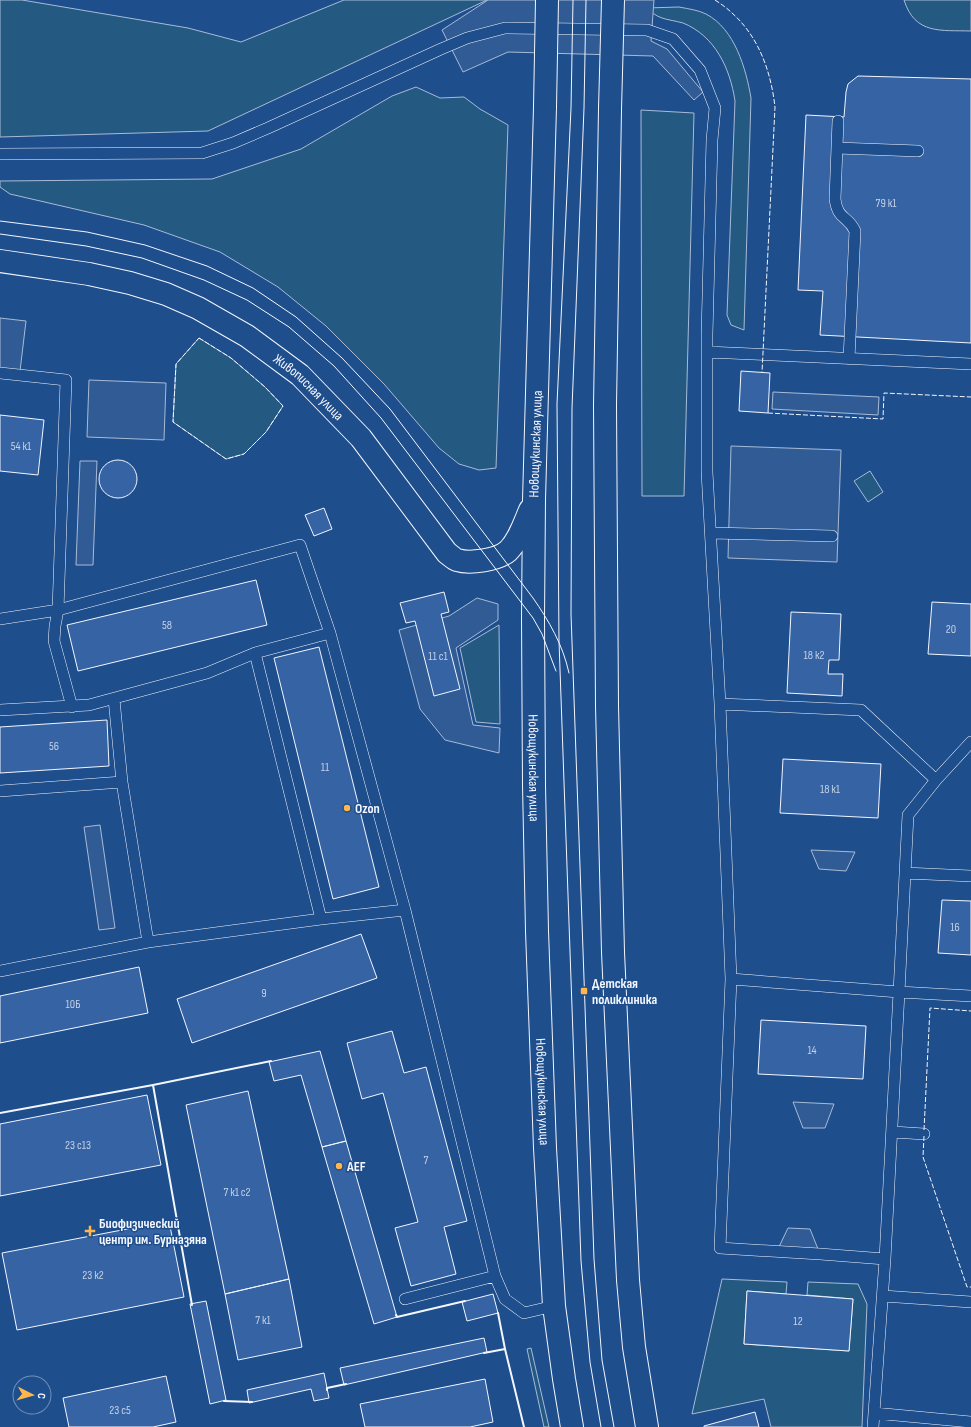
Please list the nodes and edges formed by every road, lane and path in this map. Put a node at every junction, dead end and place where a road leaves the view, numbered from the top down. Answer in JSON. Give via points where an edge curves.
{"nodes":[{"id":1,"x":547,"y":0,"type":"edge"},
{"id":2,"x":614,"y":0,"type":"edge"},
{"id":3,"x":838,"y":121,"type":"dead end"},
{"id":4,"x":837,"y":148,"type":"junction"},
{"id":5,"x":918,"y":151,"type":"dead end"},
{"id":6,"x":0,"y":154,"type":"edge"},
{"id":7,"x":0,"y":261,"type":"edge"},
{"id":8,"x":706,"y":352,"type":"junction"},
{"id":9,"x":849,"y":359,"type":"junction"},
{"id":10,"x":971,"y":364,"type":"edge"},
{"id":11,"x":0,"y":372,"type":"edge"},
{"id":12,"x":534,"y":500,"type":"junction"},
{"id":13,"x":711,"y":533,"type":"junction"},
{"id":14,"x":832,"y":536,"type":"dead end"},
{"id":15,"x":58,"y":610,"type":"junction"},
{"id":16,"x":0,"y":619,"type":"edge"},
{"id":17,"x":330,"y":633,"type":"junction"},
{"id":18,"x":255,"y":653,"type":"junction"},
{"id":19,"x":114,"y":699,"type":"junction"},
{"id":20,"x":720,"y":704,"type":"junction"},
{"id":21,"x":72,"y":706,"type":"junction"},
{"id":22,"x":0,"y":710,"type":"edge"},
{"id":23,"x":971,"y":742,"type":"edge"},
{"id":24,"x":936,"y":780,"type":"junction"},
{"id":25,"x":122,"y":782,"type":"junction"},
{"id":26,"x":0,"y":791,"type":"edge"},
{"id":27,"x":905,"y":873,"type":"junction"},
{"id":28,"x":971,"y":876,"type":"edge"},
{"id":29,"x":405,"y":910,"type":"junction"},
{"id":30,"x":321,"y":919,"type":"junction"},
{"id":31,"x":148,"y":942,"type":"junction"},
{"id":32,"x":0,"y":971,"type":"edge"},
{"id":33,"x":731,"y":979,"type":"junction"},
{"id":34,"x":899,"y":992,"type":"junction"},
{"id":35,"x":971,"y":996,"type":"edge"},
{"id":36,"x":893,"y":1132,"type":"junction"},
{"id":37,"x":924,"y":1134,"type":"dead end"},
{"id":38,"x":885,"y":1259,"type":"junction"},
{"id":39,"x":495,"y":1276,"type":"junction"},
{"id":40,"x":882,"y":1296,"type":"junction"},
{"id":41,"x":405,"y":1299,"type":"dead end"},
{"id":42,"x":971,"y":1302,"type":"edge"},
{"id":43,"x":554,"y":1306,"type":"junction"},
{"id":44,"x":874,"y":1413,"type":"junction"},
{"id":45,"x":971,"y":1422,"type":"edge"},
{"id":46,"x":572,"y":1427,"type":"edge"},
{"id":47,"x":647,"y":1427,"type":"edge"},
{"id":48,"x":873,"y":1427,"type":"edge"}],
"edges":[{"from":1,"to":12,"type":"main road","name":"Новощукинская улица","bridge":true},
{"from":2,"to":47,"type":"main road","bridge":true,"via":[[605,405],[607,706],[613,952],[628,1280],[634,1347]]},
{"from":3,"to":4,"type":"lane"},
{"from":4,"to":5,"type":"lane"},
{"from":4,"to":9,"type":"lane","via":[[836,205],[840,215],[855,231]]},
{"from":6,"to":8,"type":"lane","via":[[202,153],[233,143],[475,36],[505,28],[647,30],[673,39],[700,70],[715,108]]},
{"from":7,"to":12,"type":"main road","name":"Живописная улица","via":[[89,274],[130,283],[166,294],[198,308],[247,336],[300,375],[362,438],[447,553],[457,560],[478,562],[507,552],[519,537]]},
{"from":8,"to":9,"type":"lane"},
{"from":8,"to":13,"type":"lane","via":[[707,472]]},
{"from":9,"to":10,"type":"lane"},
{"from":11,"to":15,"type":"lane","via":[[66,380]]},
{"from":12,"to":43,"type":"main road","name":"Новощукинская улица","via":[[532,618],[537,923]]},
{"from":13,"to":14,"type":"lane"},
{"from":13,"to":20,"type":"lane"},
{"from":15,"to":16,"type":"lane"},
{"from":15,"to":17,"type":"lane","via":[[300,545]]},
{"from":15,"to":21,"type":"lane","via":[[54,641]]},
{"from":17,"to":18,"type":"lane"},
{"from":17,"to":29,"type":"lane"},
{"from":18,"to":19,"type":"lane","via":[[207,673]]},
{"from":18,"to":30,"type":"lane"},
{"from":19,"to":21,"type":"lane"},
{"from":19,"to":25,"type":"lane"},
{"from":20,"to":24,"type":"lane","via":[[861,710]]},
{"from":20,"to":33,"type":"lane"},
{"from":21,"to":22,"type":"lane"},
{"from":23,"to":24,"type":"lane"},
{"from":24,"to":27,"type":"lane","via":[[908,815]]},
{"from":25,"to":26,"type":"lane"},
{"from":25,"to":31,"type":"lane"},
{"from":27,"to":28,"type":"lane"},
{"from":27,"to":34,"type":"lane"},
{"from":29,"to":30,"type":"lane"},
{"from":29,"to":39,"type":"lane"},
{"from":30,"to":31,"type":"lane"},
{"from":31,"to":32,"type":"lane"},
{"from":33,"to":34,"type":"lane"},
{"from":33,"to":38,"type":"lane","via":[[720,1248]]},
{"from":34,"to":35,"type":"lane"},
{"from":34,"to":36,"type":"lane"},
{"from":36,"to":37,"type":"lane"},
{"from":36,"to":38,"type":"lane"},
{"from":38,"to":40,"type":"lane"},
{"from":39,"to":41,"type":"lane"},
{"from":39,"to":43,"type":"lane","via":[[505,1299],[524,1313]]},
{"from":40,"to":42,"type":"lane"},
{"from":40,"to":44,"type":"lane"},
{"from":43,"to":46,"type":"main road","name":"Новощукинская улица"},
{"from":44,"to":45,"type":"lane"},
{"from":44,"to":48,"type":"lane"}]}
